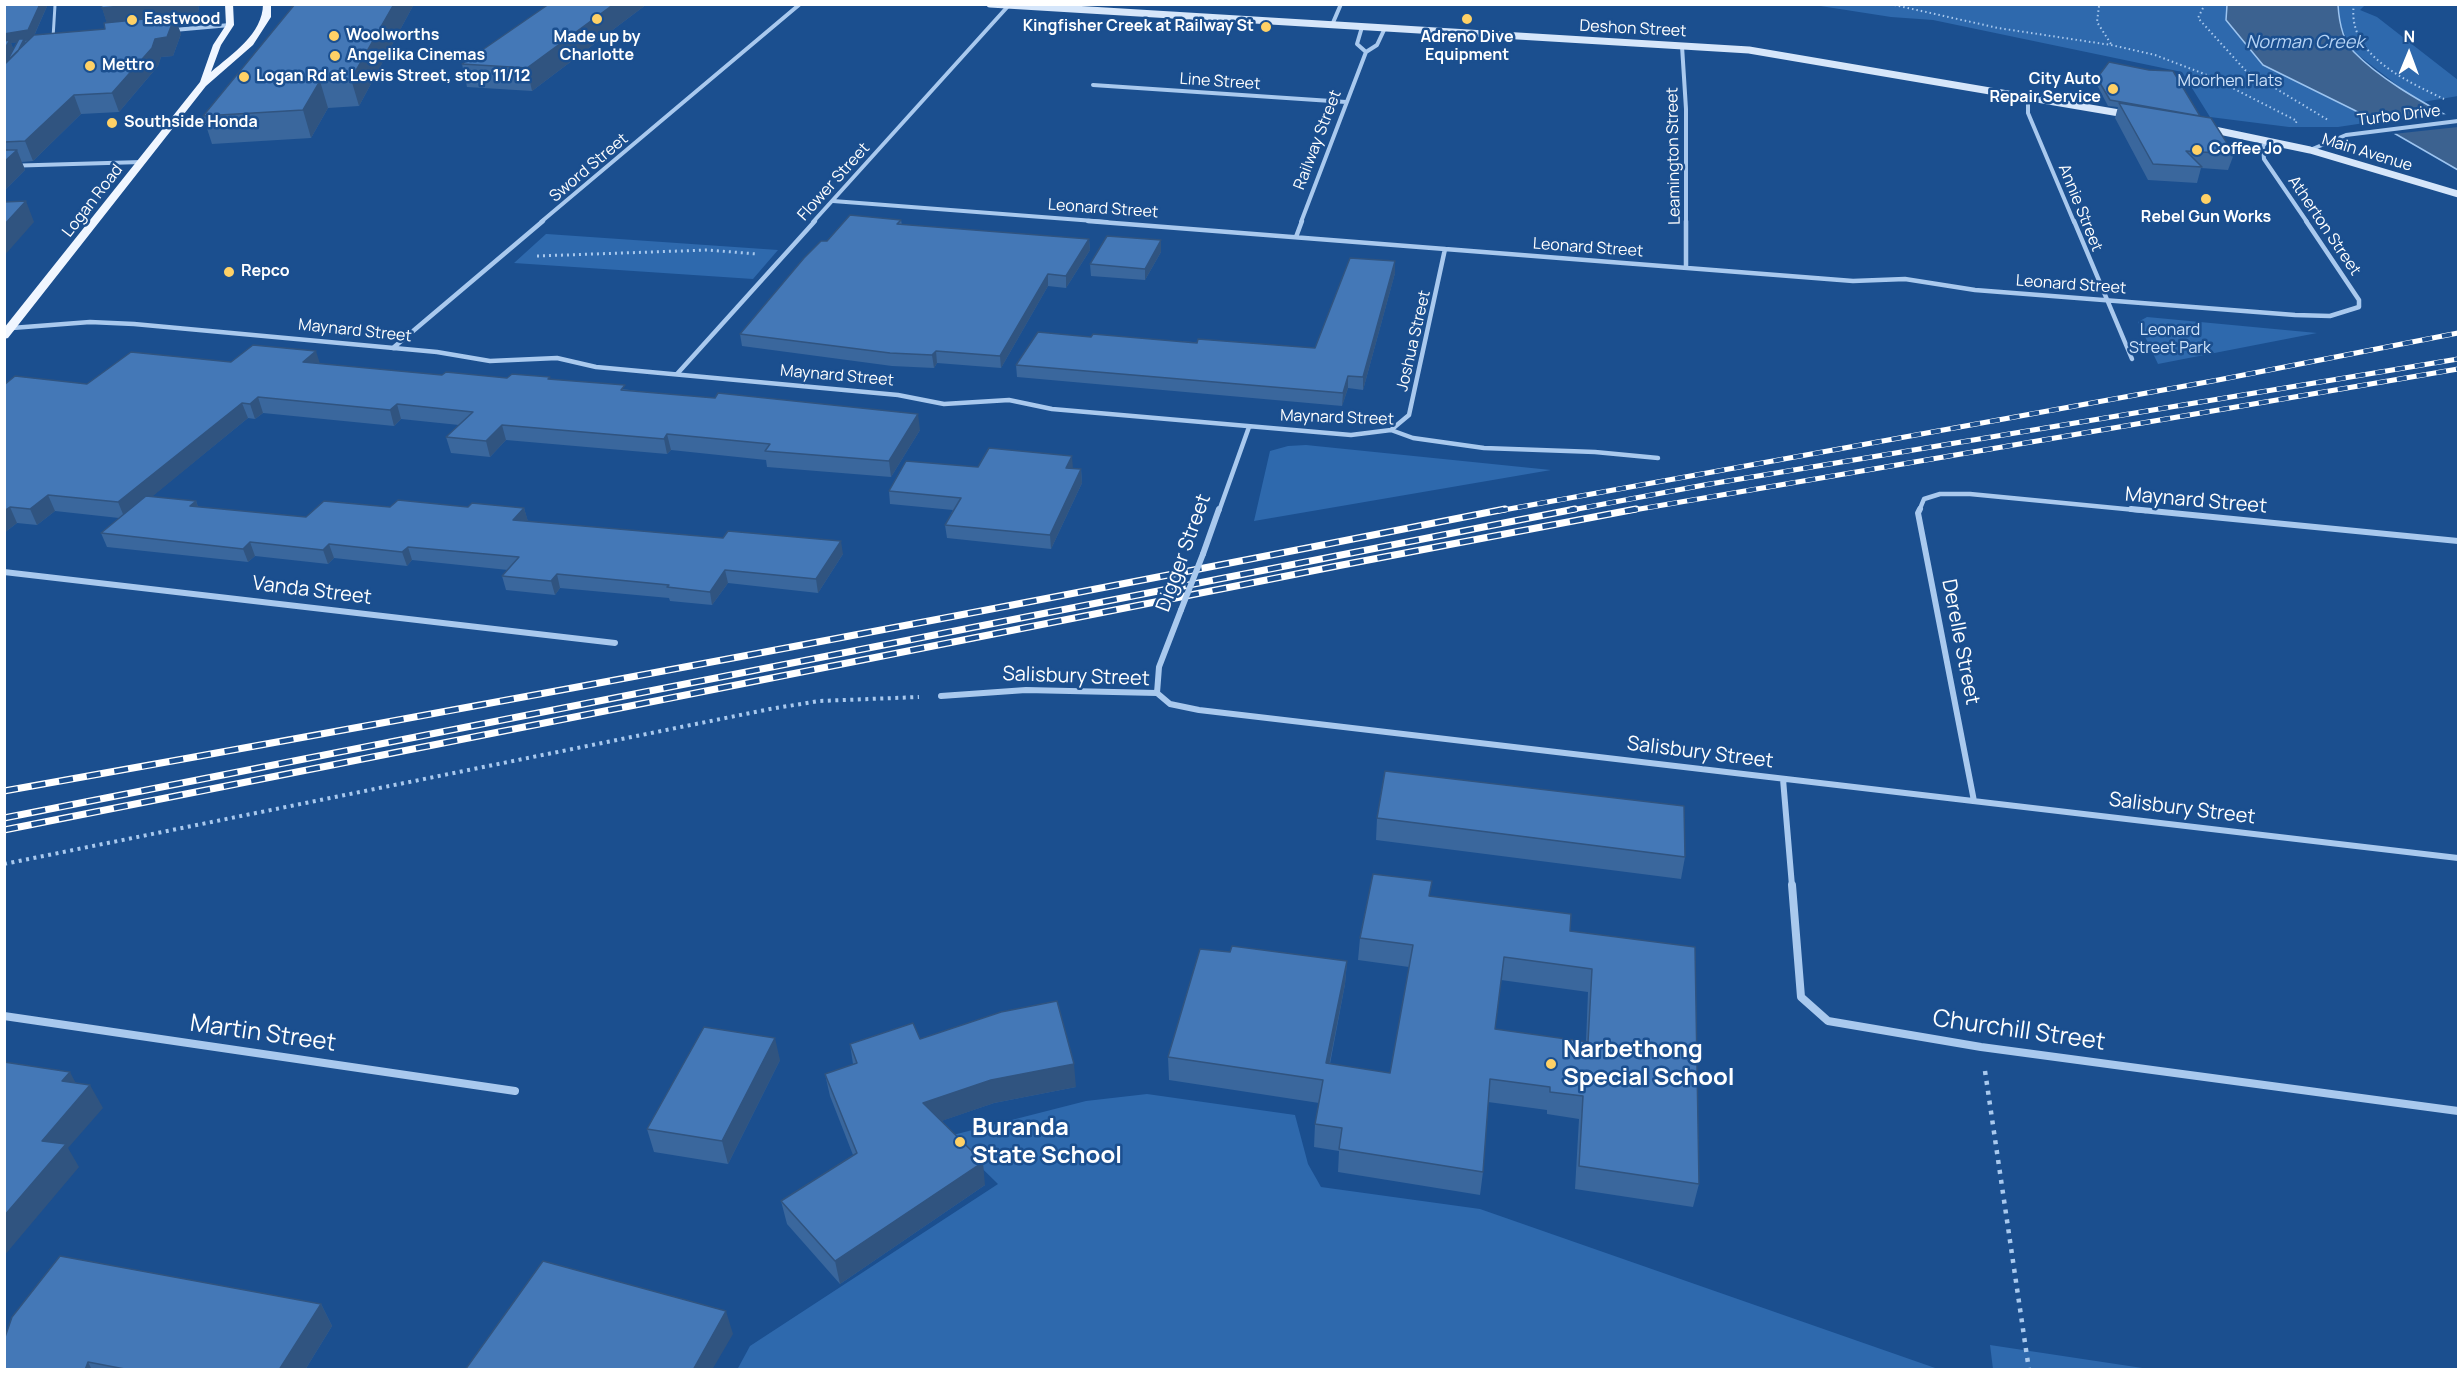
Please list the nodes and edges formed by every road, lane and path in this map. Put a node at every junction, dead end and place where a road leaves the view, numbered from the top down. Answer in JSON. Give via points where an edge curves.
{"nodes":[{"id":1,"x":229,"y":4,"type":"edge"},
{"id":2,"x":267,"y":4,"type":"edge"},
{"id":3,"x":800,"y":4,"type":"edge"},
{"id":4,"x":990,"y":4,"type":"edge"},
{"id":5,"x":1341,"y":4,"type":"edge"},
{"id":6,"x":1890,"y":4,"type":"edge"},
{"id":7,"x":2095,"y":4,"type":"edge"},
{"id":8,"x":2205,"y":4,"type":"edge"},
{"id":9,"x":2354,"y":4,"type":"edge"},
{"id":10,"x":55,"y":5,"type":"edge"},
{"id":11,"x":1009,"y":5,"type":"edge"},
{"id":12,"x":230,"y":25,"type":"junction"},
{"id":13,"x":1332,"y":25,"type":"junction"},
{"id":14,"x":1362,"y":27,"type":"junction"},
{"id":15,"x":1385,"y":28,"type":"junction"},
{"id":16,"x":169,"y":31,"type":"edge"},
{"id":17,"x":52,"y":43,"type":"edge"},
{"id":18,"x":2111,"y":45,"type":"junction"},
{"id":19,"x":1682,"y":46,"type":"junction"},
{"id":20,"x":1365,"y":52,"type":"junction"},
{"id":21,"x":203,"y":84,"type":"junction"},
{"id":22,"x":1093,"y":85,"type":"dead end"},
{"id":23,"x":2032,"y":98,"type":"junction"},
{"id":24,"x":1347,"y":102,"type":"junction"},
{"id":25,"x":2450,"y":102,"type":"dead end"},
{"id":26,"x":2143,"y":117,"type":"edge"},
{"id":27,"x":2458,"y":121,"type":"edge"},
{"id":28,"x":2334,"y":124,"type":"dead end"},
{"id":29,"x":2294,"y":126,"type":"dead end"},
{"id":30,"x":2199,"y":127,"type":"edge"},
{"id":31,"x":2268,"y":140,"type":"junction"},
{"id":32,"x":2310,"y":150,"type":"junction"},
{"id":33,"x":142,"y":162,"type":"junction"},
{"id":34,"x":4,"y":166,"type":"edge"},
{"id":35,"x":2458,"y":195,"type":"edge"},
{"id":36,"x":832,"y":201,"type":"junction"},
{"id":37,"x":1296,"y":237,"type":"junction"},
{"id":38,"x":1445,"y":249,"type":"junction"},
{"id":39,"x":506,"y":254,"type":"junction"},
{"id":40,"x":785,"y":256,"type":"junction"},
{"id":41,"x":1686,"y":267,"type":"junction"},
{"id":42,"x":2105,"y":300,"type":"junction"},
{"id":43,"x":2340,"y":314,"type":"joint"},
{"id":44,"x":8,"y":332,"type":"edge"},
{"id":45,"x":393,"y":348,"type":"junction"},
{"id":46,"x":2132,"y":359,"type":"dead end"},
{"id":47,"x":677,"y":374,"type":"junction"},
{"id":48,"x":1249,"y":427,"type":"junction"},
{"id":49,"x":1391,"y":430,"type":"junction"},
{"id":50,"x":1658,"y":458,"type":"dead end"},
{"id":51,"x":1931,"y":496,"type":"joint"},
{"id":52,"x":2458,"y":541,"type":"edge"},
{"id":53,"x":4,"y":572,"type":"edge"},
{"id":54,"x":615,"y":643,"type":"dead end"},
{"id":55,"x":1157,"y":693,"type":"junction"},
{"id":56,"x":941,"y":696,"type":"joint"},
{"id":57,"x":1783,"y":779,"type":"junction"},
{"id":58,"x":1974,"y":801,"type":"junction"},
{"id":59,"x":2458,"y":858,"type":"edge"},
{"id":60,"x":4,"y":864,"type":"edge"},
{"id":61,"x":4,"y":1016,"type":"edge"},
{"id":62,"x":1981,"y":1047,"type":"junction"},
{"id":63,"x":515,"y":1091,"type":"dead end"},
{"id":64,"x":2458,"y":1111,"type":"edge"},
{"id":65,"x":2029,"y":1370,"type":"edge"}],
"edges":[{"from":1,"to":12,"type":"main road"},
{"from":2,"to":21,"type":"main road","name":"Logan Road","via":[[267,17],[250,43]]},
{"from":3,"to":39,"type":"street","name":"Sword Street"},
{"from":4,"to":11,"type":"street","name":"Deshon Street"},
{"from":5,"to":13,"type":"street"},
{"from":6,"to":18,"type":"path","via":[[1998,28]]},
{"from":7,"to":18,"type":"path","via":[[2097,22]]},
{"from":8,"to":28,"type":"path","via":[[2199,18],[2243,68],[2271,87],[2316,108]]},
{"from":9,"to":25,"type":"path","via":[[2352,17],[2364,45],[2387,67]]},
{"from":10,"to":17,"type":"lane"},
{"from":11,"to":13,"type":"street","name":"Deshon Street"},
{"from":11,"to":36,"type":"street","name":"Flower Street"},
{"from":12,"to":16,"type":"street"},
{"from":12,"to":21,"type":"main road","name":"Logan Road","via":[[217,45]]},
{"from":13,"to":14,"type":"street","name":"Deshon Street"},
{"from":14,"to":15,"type":"street","name":"Deshon Street"},
{"from":14,"to":20,"type":"street","name":"Railway Street","via":[[1357,44]]},
{"from":15,"to":19,"type":"street","name":"Deshon Street"},
{"from":15,"to":20,"type":"street","name":"Railway Street","via":[[1377,45]]},
{"from":18,"to":29,"type":"path","via":[[2154,55],[2207,75],[2297,121]]},
{"from":19,"to":23,"type":"street","name":"Deshon Street","via":[[1766,52]]},
{"from":19,"to":41,"type":"street","name":"Leamington Street"},
{"from":20,"to":24,"type":"street","name":"Railway Street"},
{"from":21,"to":33,"type":"main road","name":"Logan Road"},
{"from":22,"to":24,"type":"street","name":"Line Street"},
{"from":23,"to":26,"type":"street","name":"Deshon Street"},
{"from":23,"to":42,"type":"street","name":"Annie Street","via":[[2028,113]]},
{"from":24,"to":37,"type":"street","name":"Railway Street"},
{"from":27,"to":32,"type":"street","name":"Turbo Drive","via":[[2337,138]]},
{"from":30,"to":31,"type":"street"},
{"from":31,"to":32,"type":"street","name":"Main Avenue"},
{"from":31,"to":43,"type":"street","name":"Atherton Street","via":[[2263,146],[2264,159],[2360,300],[2359,308]]},
{"from":32,"to":35,"type":"street","name":"Main Avenue"},
{"from":33,"to":34,"type":"street"},
{"from":33,"to":44,"type":"main road","name":"Logan Road"},
{"from":36,"to":37,"type":"street","name":"Leonard Street"},
{"from":36,"to":40,"type":"street","name":"Flower Street"},
{"from":37,"to":38,"type":"street","name":"Leonard Street"},
{"from":38,"to":41,"type":"street","name":"Leonard Street"},
{"from":38,"to":49,"type":"street","name":"Joshua Street","via":[[1409,415]]},
{"from":39,"to":40,"type":"path","via":[[559,257],[708,250]]},
{"from":39,"to":45,"type":"street","name":"Sword Street"},
{"from":40,"to":47,"type":"street","name":"Flower Street"},
{"from":41,"to":42,"type":"street","name":"Leonard Street","via":[[1853,281],[1905,279],[1975,290]]},
{"from":42,"to":43,"type":"street","name":"Leonard Street","via":[[2295,315]]},
{"from":42,"to":46,"type":"street","name":"Annie Street"},
{"from":44,"to":45,"type":"street","name":"Maynard Street","via":[[111,322]]},
{"from":45,"to":47,"type":"street","name":"Maynard Street","via":[[490,361],[557,358],[596,367]]},
{"from":47,"to":48,"type":"street","name":"Maynard Street","via":[[898,395],[944,404],[1009,400],[1052,409]]},
{"from":48,"to":49,"type":"street","name":"Maynard Street","via":[[1351,435]]},
{"from":48,"to":55,"type":"street","name":"Digger Street","bridge":true,"via":[[1159,667]]},
{"from":49,"to":50,"type":"street","name":"Maynard Street","via":[[1413,438],[1484,448]]},
{"from":51,"to":52,"type":"street","name":"Maynard Street","via":[[1970,494]]},
{"from":51,"to":58,"type":"street","name":"Derelle Street","via":[[1921,502],[1918,513]]},
{"from":53,"to":54,"type":"street","name":"Vanda Street"},
{"from":55,"to":56,"type":"street","name":"Salisbury Street","via":[[1026,690]]},
{"from":55,"to":57,"type":"street","name":"Salisbury Street","via":[[1165,701],[1192,709]]},
{"from":56,"to":60,"type":"path","via":[[819,701],[770,709]]},
{"from":57,"to":58,"type":"street","name":"Salisbury Street"},
{"from":57,"to":62,"type":"street","name":"Churchill Street","via":[[1801,997],[1828,1021]]},
{"from":58,"to":59,"type":"street","name":"Salisbury Street"},
{"from":61,"to":63,"type":"street","name":"Martin Street"},
{"from":62,"to":64,"type":"street","name":"Churchill Street"},
{"from":62,"to":65,"type":"path"}]}
